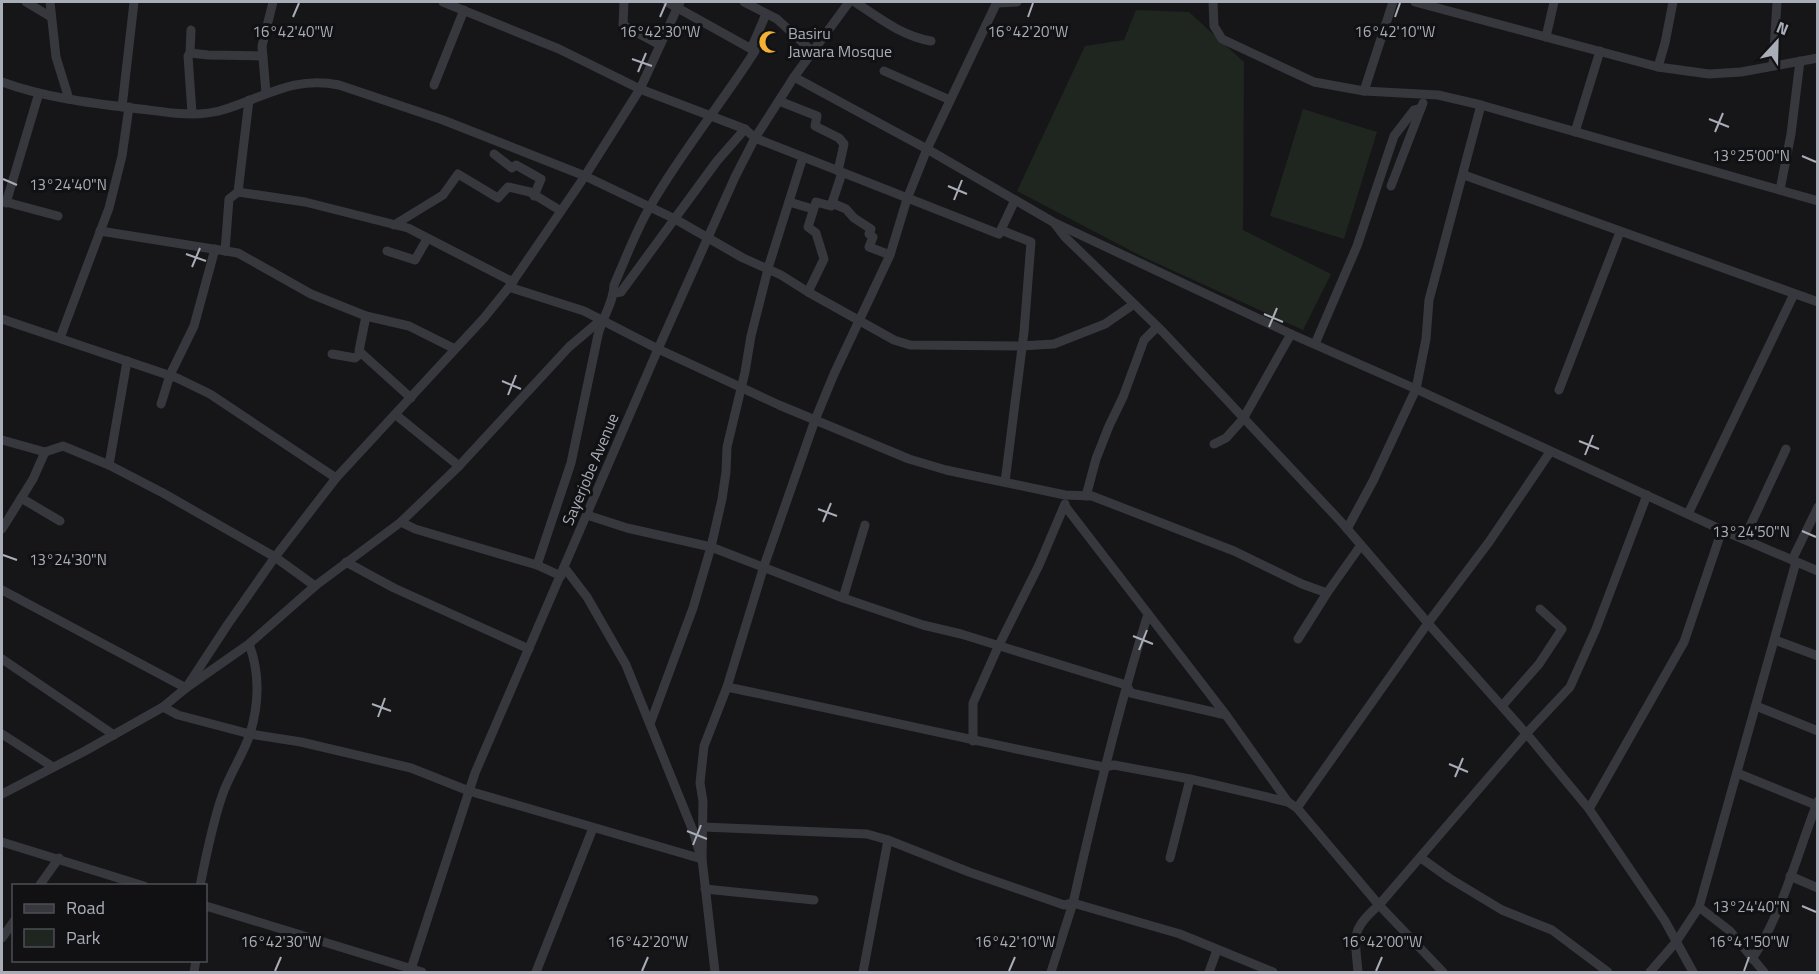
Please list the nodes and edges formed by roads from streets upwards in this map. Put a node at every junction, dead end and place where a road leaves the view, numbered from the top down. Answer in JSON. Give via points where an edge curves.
{"nodes":[{"id":1,"x":26,"y":2,"type":"edge"},
{"id":2,"x":50,"y":2,"type":"edge"},
{"id":3,"x":134,"y":2,"type":"edge"},
{"id":4,"x":273,"y":2,"type":"edge"},
{"id":5,"x":443,"y":2,"type":"edge"},
{"id":6,"x":624,"y":2,"type":"edge"},
{"id":7,"x":667,"y":2,"type":"edge"},
{"id":8,"x":747,"y":2,"type":"edge"},
{"id":9,"x":849,"y":2,"type":"edge"},
{"id":10,"x":855,"y":2,"type":"edge"},
{"id":11,"x":997,"y":2,"type":"edge"},
{"id":12,"x":1017,"y":2,"type":"edge"},
{"id":13,"x":1213,"y":2,"type":"edge"},
{"id":14,"x":1393,"y":2,"type":"edge"},
{"id":15,"x":1415,"y":2,"type":"edge"},
{"id":16,"x":1554,"y":2,"type":"edge"},
{"id":17,"x":1673,"y":2,"type":"edge"},
{"id":18,"x":1777,"y":2,"type":"edge"},
{"id":19,"x":678,"y":4,"type":"edge"},
{"id":20,"x":464,"y":10,"type":"junction"},
{"id":21,"x":766,"y":14,"type":"junction"},
{"id":22,"x":51,"y":16,"type":"junction"},
{"id":23,"x":191,"y":30,"type":"dead end"},
{"id":24,"x":1546,"y":37,"type":"junction"},
{"id":25,"x":932,"y":42,"type":"dead end"},
{"id":26,"x":660,"y":45,"type":"junction"},
{"id":27,"x":751,"y":49,"type":"junction"},
{"id":28,"x":1600,"y":51,"type":"junction"},
{"id":29,"x":190,"y":52,"type":"junction"},
{"id":30,"x":813,"y":52,"type":"junction"},
{"id":31,"x":262,"y":56,"type":"junction"},
{"id":32,"x":1818,"y":58,"type":"edge"},
{"id":33,"x":1800,"y":61,"type":"junction"},
{"id":34,"x":1773,"y":66,"type":"junction"},
{"id":35,"x":1658,"y":67,"type":"junction"},
{"id":36,"x":884,"y":71,"type":"dead end"},
{"id":37,"x":794,"y":77,"type":"junction"},
{"id":38,"x":2,"y":85,"type":"edge"},
{"id":39,"x":434,"y":85,"type":"dead end"},
{"id":40,"x":640,"y":89,"type":"junction"},
{"id":41,"x":1364,"y":91,"type":"junction"},
{"id":42,"x":39,"y":93,"type":"junction"},
{"id":43,"x":266,"y":93,"type":"junction"},
{"id":44,"x":1425,"y":96,"type":"junction"},
{"id":45,"x":69,"y":99,"type":"junction"},
{"id":46,"x":249,"y":100,"type":"junction"},
{"id":47,"x":950,"y":100,"type":"junction"},
{"id":48,"x":779,"y":101,"type":"junction"},
{"id":49,"x":1481,"y":105,"type":"junction"},
{"id":50,"x":125,"y":107,"type":"junction"},
{"id":51,"x":1421,"y":108,"type":"junction"},
{"id":52,"x":192,"y":113,"type":"junction"},
{"id":53,"x":709,"y":115,"type":"junction"},
{"id":54,"x":745,"y":129,"type":"junction"},
{"id":55,"x":1575,"y":132,"type":"junction"},
{"id":56,"x":755,"y":138,"type":"junction"},
{"id":57,"x":927,"y":148,"type":"junction"},
{"id":58,"x":494,"y":154,"type":"dead end"},
{"id":59,"x":803,"y":157,"type":"junction"},
{"id":60,"x":840,"y":172,"type":"junction"},
{"id":61,"x":1464,"y":175,"type":"junction"},
{"id":62,"x":585,"y":176,"type":"junction"},
{"id":63,"x":1391,"y":186,"type":"dead end"},
{"id":64,"x":1780,"y":190,"type":"junction"},
{"id":65,"x":238,"y":192,"type":"junction"},
{"id":66,"x":534,"y":196,"type":"junction"},
{"id":67,"x":908,"y":199,"type":"junction"},
{"id":68,"x":1015,"y":200,"type":"junction"},
{"id":69,"x":789,"y":201,"type":"junction"},
{"id":70,"x":1818,"y":201,"type":"edge"},
{"id":71,"x":4,"y":202,"type":"edge"},
{"id":72,"x":832,"y":203,"type":"junction"},
{"id":73,"x":650,"y":206,"type":"junction"},
{"id":74,"x":813,"y":209,"type":"junction"},
{"id":75,"x":561,"y":211,"type":"junction"},
{"id":76,"x":58,"y":216,"type":"dead end"},
{"id":77,"x":675,"y":219,"type":"junction"},
{"id":78,"x":1053,"y":222,"type":"junction"},
{"id":79,"x":394,"y":225,"type":"junction"},
{"id":80,"x":1001,"y":230,"type":"junction"},
{"id":81,"x":100,"y":231,"type":"junction"},
{"id":82,"x":1620,"y":232,"type":"junction"},
{"id":83,"x":707,"y":238,"type":"junction"},
{"id":84,"x":427,"y":239,"type":"junction"},
{"id":85,"x":220,"y":250,"type":"junction"},
{"id":86,"x":387,"y":251,"type":"dead end"},
{"id":87,"x":890,"y":255,"type":"junction"},
{"id":88,"x":768,"y":269,"type":"junction"},
{"id":89,"x":511,"y":285,"type":"junction"},
{"id":90,"x":614,"y":292,"type":"junction"},
{"id":91,"x":808,"y":292,"type":"junction"},
{"id":92,"x":1794,"y":294,"type":"junction"},
{"id":93,"x":1816,"y":299,"type":"edge"},
{"id":94,"x":1134,"y":304,"type":"junction"},
{"id":95,"x":366,"y":316,"type":"junction"},
{"id":96,"x":2,"y":319,"type":"edge"},
{"id":97,"x":602,"y":319,"type":"junction"},
{"id":98,"x":859,"y":320,"type":"junction"},
{"id":99,"x":1157,"y":327,"type":"junction"},
{"id":100,"x":1291,"y":334,"type":"junction"},
{"id":101,"x":60,"y":338,"type":"junction"},
{"id":102,"x":1315,"y":344,"type":"junction"},
{"id":103,"x":1021,"y":346,"type":"junction"},
{"id":104,"x":455,"y":349,"type":"junction"},
{"id":105,"x":658,"y":349,"type":"junction"},
{"id":106,"x":361,"y":353,"type":"junction"},
{"id":107,"x":332,"y":354,"type":"dead end"},
{"id":108,"x":127,"y":361,"type":"junction"},
{"id":109,"x":170,"y":375,"type":"junction"},
{"id":110,"x":742,"y":387,"type":"junction"},
{"id":111,"x":1416,"y":389,"type":"junction"},
{"id":112,"x":1559,"y":390,"type":"dead end"},
{"id":113,"x":411,"y":398,"type":"junction"},
{"id":114,"x":161,"y":404,"type":"dead end"},
{"id":115,"x":396,"y":415,"type":"junction"},
{"id":116,"x":1243,"y":419,"type":"junction"},
{"id":117,"x":815,"y":420,"type":"junction"},
{"id":118,"x":2,"y":440,"type":"edge"},
{"id":119,"x":1214,"y":444,"type":"dead end"},
{"id":120,"x":1786,"y":449,"type":"dead end"},
{"id":121,"x":45,"y":452,"type":"junction"},
{"id":122,"x":1550,"y":452,"type":"junction"},
{"id":123,"x":109,"y":465,"type":"junction"},
{"id":124,"x":459,"y":466,"type":"junction"},
{"id":125,"x":336,"y":478,"type":"junction"},
{"id":126,"x":1005,"y":482,"type":"junction"},
{"id":127,"x":1065,"y":495,"type":"junction"},
{"id":128,"x":1647,"y":495,"type":"junction"},
{"id":129,"x":1086,"y":496,"type":"junction"},
{"id":130,"x":21,"y":498,"type":"junction"},
{"id":131,"x":1065,"y":506,"type":"junction"},
{"id":132,"x":1818,"y":507,"type":"edge"},
{"id":133,"x":6,"y":513,"type":"edge"},
{"id":134,"x":1688,"y":514,"type":"junction"},
{"id":135,"x":587,"y":515,"type":"junction"},
{"id":136,"x":60,"y":521,"type":"dead end"},
{"id":137,"x":401,"y":522,"type":"junction"},
{"id":138,"x":865,"y":525,"type":"dead end"},
{"id":139,"x":2,"y":529,"type":"edge"},
{"id":140,"x":1347,"y":529,"type":"junction"},
{"id":141,"x":1722,"y":530,"type":"junction"},
{"id":142,"x":1744,"y":539,"type":"junction"},
{"id":143,"x":1361,"y":545,"type":"junction"},
{"id":144,"x":711,"y":547,"type":"junction"},
{"id":145,"x":275,"y":557,"type":"junction"},
{"id":146,"x":1794,"y":561,"type":"junction"},
{"id":147,"x":346,"y":562,"type":"junction"},
{"id":148,"x":537,"y":566,"type":"junction"},
{"id":149,"x":764,"y":566,"type":"junction"},
{"id":150,"x":562,"y":571,"type":"junction"},
{"id":151,"x":1818,"y":571,"type":"edge"},
{"id":152,"x":315,"y":586,"type":"junction"},
{"id":153,"x":2,"y":590,"type":"edge"},
{"id":154,"x":1327,"y":592,"type":"junction"},
{"id":155,"x":843,"y":597,"type":"junction"},
{"id":156,"x":1540,"y":609,"type":"dead end"},
{"id":157,"x":1148,"y":614,"type":"junction"},
{"id":158,"x":1428,"y":623,"type":"junction"},
{"id":159,"x":1298,"y":639,"type":"dead end"},
{"id":160,"x":1775,"y":640,"type":"junction"},
{"id":161,"x":249,"y":644,"type":"junction"},
{"id":162,"x":998,"y":647,"type":"junction"},
{"id":163,"x":529,"y":649,"type":"junction"},
{"id":164,"x":1818,"y":656,"type":"edge"},
{"id":165,"x":2,"y":659,"type":"edge"},
{"id":166,"x":1126,"y":685,"type":"junction"},
{"id":167,"x":726,"y":687,"type":"junction"},
{"id":168,"x":186,"y":688,"type":"junction"},
{"id":169,"x":1502,"y":706,"type":"junction"},
{"id":170,"x":1756,"y":706,"type":"junction"},
{"id":171,"x":163,"y":707,"type":"junction"},
{"id":172,"x":1226,"y":715,"type":"junction"},
{"id":173,"x":650,"y":724,"type":"junction"},
{"id":174,"x":1818,"y":731,"type":"edge"},
{"id":175,"x":2,"y":734,"type":"edge"},
{"id":176,"x":250,"y":734,"type":"junction"},
{"id":177,"x":1526,"y":734,"type":"junction"},
{"id":178,"x":114,"y":735,"type":"junction"},
{"id":179,"x":973,"y":741,"type":"junction"},
{"id":180,"x":53,"y":767,"type":"junction"},
{"id":181,"x":1104,"y":767,"type":"junction"},
{"id":182,"x":1737,"y":773,"type":"junction"},
{"id":183,"x":1190,"y":779,"type":"junction"},
{"id":184,"x":469,"y":790,"type":"junction"},
{"id":185,"x":2,"y":794,"type":"edge"},
{"id":186,"x":1288,"y":802,"type":"junction"},
{"id":187,"x":1817,"y":803,"type":"edge"},
{"id":188,"x":1297,"y":808,"type":"junction"},
{"id":189,"x":1589,"y":809,"type":"junction"},
{"id":190,"x":703,"y":827,"type":"junction"},
{"id":191,"x":593,"y":828,"type":"junction"},
{"id":192,"x":888,"y":840,"type":"junction"},
{"id":193,"x":2,"y":842,"type":"edge"},
{"id":194,"x":59,"y":858,"type":"junction"},
{"id":195,"x":1170,"y":858,"type":"dead end"},
{"id":196,"x":1421,"y":858,"type":"junction"},
{"id":197,"x":702,"y":859,"type":"junction"},
{"id":198,"x":1790,"y":876,"type":"junction"},
{"id":199,"x":40,"y":884,"type":"edge"},
{"id":200,"x":141,"y":884,"type":"edge"},
{"id":201,"x":200,"y":884,"type":"edge"},
{"id":202,"x":1818,"y":888,"type":"edge"},
{"id":203,"x":705,"y":889,"type":"junction"},
{"id":204,"x":814,"y":900,"type":"dead end"},
{"id":205,"x":1073,"y":903,"type":"junction"},
{"id":206,"x":1379,"y":905,"type":"junction"},
{"id":207,"x":207,"y":906,"type":"edge"},
{"id":208,"x":1699,"y":907,"type":"junction"},
{"id":209,"x":12,"y":924,"type":"edge"},
{"id":210,"x":2,"y":938,"type":"edge"},
{"id":211,"x":1676,"y":942,"type":"junction"},
{"id":212,"x":1217,"y":950,"type":"junction"},
{"id":213,"x":1752,"y":959,"type":"junction"},
{"id":214,"x":411,"y":971,"type":"edge"},
{"id":215,"x":422,"y":972,"type":"edge"},
{"id":216,"x":536,"y":972,"type":"edge"},
{"id":217,"x":715,"y":972,"type":"edge"},
{"id":218,"x":863,"y":972,"type":"edge"},
{"id":219,"x":1051,"y":972,"type":"edge"},
{"id":220,"x":1209,"y":972,"type":"edge"},
{"id":221,"x":1273,"y":972,"type":"edge"},
{"id":222,"x":1358,"y":972,"type":"edge"},
{"id":223,"x":1443,"y":972,"type":"edge"},
{"id":224,"x":1608,"y":972,"type":"edge"},
{"id":225,"x":1650,"y":972,"type":"edge"},
{"id":226,"x":1693,"y":972,"type":"edge"},
{"id":227,"x":1764,"y":972,"type":"edge"}],
"edges":[{"from":1,"to":22,"type":"street"},
{"from":2,"to":22,"type":"street"},
{"from":3,"to":50,"type":"street"},
{"from":4,"to":31,"type":"street"},
{"from":5,"to":20,"type":"street"},
{"from":6,"to":26,"type":"street","via":[[623,25]]},
{"from":7,"to":19,"type":"street"},
{"from":8,"to":21,"type":"street"},
{"from":9,"to":30,"type":"street","name":"Sayerjobe Avenue"},
{"from":10,"to":25,"type":"street","via":[[897,30]]},
{"from":11,"to":12,"type":"street"},
{"from":11,"to":47,"type":"street"},
{"from":13,"to":41,"type":"street","via":[[1214,26],[1222,39],[1314,82]]},
{"from":14,"to":41,"type":"street"},
{"from":15,"to":24,"type":"street"},
{"from":16,"to":24,"type":"street"},
{"from":17,"to":35,"type":"street"},
{"from":18,"to":34,"type":"street"},
{"from":19,"to":26,"type":"street"},
{"from":19,"to":27,"type":"street"},
{"from":20,"to":39,"type":"street"},
{"from":20,"to":40,"type":"street","via":[[559,49]]},
{"from":21,"to":27,"type":"street"},
{"from":21,"to":30,"type":"street","via":[[777,19]]},
{"from":22,"to":45,"type":"street","via":[[56,57]]},
{"from":23,"to":29,"type":"street"},
{"from":24,"to":28,"type":"street"},
{"from":26,"to":40,"type":"street"},
{"from":27,"to":53,"type":"street","via":[[755,51],[735,83]]},
{"from":28,"to":35,"type":"street"},
{"from":28,"to":55,"type":"street"},
{"from":29,"to":31,"type":"street"},
{"from":29,"to":52,"type":"street"},
{"from":30,"to":37,"type":"street","name":"Sayerjobe Avenue"},
{"from":31,"to":43,"type":"street"},
{"from":32,"to":33,"type":"street"},
{"from":33,"to":34,"type":"street"},
{"from":33,"to":64,"type":"street"},
{"from":34,"to":35,"type":"street","via":[[1709,74]]},
{"from":36,"to":47,"type":"street"},
{"from":37,"to":48,"type":"street","name":"Sayerjobe Avenue"},
{"from":37,"to":57,"type":"street"},
{"from":38,"to":42,"type":"street"},
{"from":40,"to":53,"type":"street"},
{"from":40,"to":62,"type":"street"},
{"from":41,"to":44,"type":"street"},
{"from":42,"to":45,"type":"street"},
{"from":42,"to":71,"type":"street"},
{"from":43,"to":46,"type":"street"},
{"from":43,"to":62,"type":"street","via":[[303,82],[339,85],[443,120]]},
{"from":44,"to":49,"type":"street","via":[[1438,95]]},
{"from":44,"to":51,"type":"street"},
{"from":45,"to":50,"type":"street"},
{"from":46,"to":52,"type":"street","via":[[218,111]]},
{"from":46,"to":65,"type":"street"},
{"from":47,"to":57,"type":"street"},
{"from":48,"to":56,"type":"street","name":"Sayerjobe Avenue"},
{"from":48,"to":60,"type":"street","via":[[817,116],[815,126],[839,138],[844,144]]},
{"from":49,"to":55,"type":"street"},
{"from":49,"to":61,"type":"street"},
{"from":50,"to":52,"type":"street"},
{"from":50,"to":81,"type":"street","via":[[122,156]]},
{"from":51,"to":63,"type":"street"},
{"from":51,"to":102,"type":"street","via":[[1414,110],[1394,136],[1358,246]]},
{"from":53,"to":54,"type":"street"},
{"from":53,"to":73,"type":"street"},
{"from":54,"to":56,"type":"street"},
{"from":54,"to":77,"type":"street"},
{"from":55,"to":64,"type":"street"},
{"from":56,"to":59,"type":"street"},
{"from":56,"to":83,"type":"street","name":"Sayerjobe Avenue"},
{"from":57,"to":67,"type":"street"},
{"from":57,"to":68,"type":"street"},
{"from":58,"to":66,"type":"street","via":[[512,168],[516,165],[541,179]]},
{"from":59,"to":60,"type":"street"},
{"from":59,"to":69,"type":"street"},
{"from":60,"to":67,"type":"street"},
{"from":60,"to":72,"type":"street"},
{"from":61,"to":82,"type":"street"},
{"from":61,"to":111,"type":"street","via":[[1429,300]]},
{"from":62,"to":73,"type":"street"},
{"from":62,"to":75,"type":"street"},
{"from":64,"to":70,"type":"street"},
{"from":65,"to":79,"type":"street","via":[[305,202]]},
{"from":65,"to":85,"type":"street","via":[[229,199]]},
{"from":66,"to":75,"type":"street"},
{"from":66,"to":79,"type":"street","via":[[508,187],[498,198],[458,174],[443,195]]},
{"from":67,"to":80,"type":"street","via":[[999,234]]},
{"from":67,"to":87,"type":"street"},
{"from":68,"to":78,"type":"street"},
{"from":68,"to":80,"type":"street"},
{"from":69,"to":74,"type":"street"},
{"from":69,"to":88,"type":"street"},
{"from":71,"to":76,"type":"street"},
{"from":72,"to":74,"type":"street","via":[[831,206],[816,202]]},
{"from":72,"to":87,"type":"street","via":[[871,229],[869,247]]},
{"from":73,"to":77,"type":"street"},
{"from":73,"to":90,"type":"street"},
{"from":74,"to":91,"type":"street","via":[[808,227],[816,233],[824,259]]},
{"from":75,"to":89,"type":"street"},
{"from":77,"to":83,"type":"street"},
{"from":77,"to":90,"type":"street","via":[[621,292]]},
{"from":78,"to":94,"type":"street"},
{"from":78,"to":100,"type":"street"},
{"from":79,"to":84,"type":"street"},
{"from":80,"to":103,"type":"street","via":[[1031,242]]},
{"from":81,"to":85,"type":"street"},
{"from":81,"to":101,"type":"street"},
{"from":82,"to":92,"type":"street"},
{"from":82,"to":112,"type":"street"},
{"from":83,"to":88,"type":"street"},
{"from":83,"to":105,"type":"street","name":"Sayerjobe Avenue"},
{"from":84,"to":86,"type":"street","via":[[415,260]]},
{"from":84,"to":89,"type":"street"},
{"from":85,"to":95,"type":"street","via":[[238,253],[311,294]]},
{"from":85,"to":109,"type":"street","via":[[194,326]]},
{"from":87,"to":98,"type":"street"},
{"from":88,"to":91,"type":"street"},
{"from":88,"to":110,"type":"street"},
{"from":89,"to":97,"type":"street"},
{"from":89,"to":104,"type":"street"},
{"from":90,"to":97,"type":"street"},
{"from":91,"to":98,"type":"street"},
{"from":92,"to":93,"type":"street"},
{"from":92,"to":134,"type":"street"},
{"from":94,"to":99,"type":"street"},
{"from":94,"to":103,"type":"street","via":[[1105,324],[1065,340]]},
{"from":95,"to":104,"type":"street","via":[[409,326]]},
{"from":95,"to":106,"type":"street"},
{"from":96,"to":101,"type":"street"},
{"from":97,"to":105,"type":"street"},
{"from":97,"to":124,"type":"street","via":[[569,347]]},
{"from":97,"to":148,"type":"street","via":[[571,463]]},
{"from":98,"to":103,"type":"street","via":[[910,345]]},
{"from":98,"to":117,"type":"street"},
{"from":99,"to":116,"type":"street"},
{"from":99,"to":129,"type":"street","via":[[1144,340],[1096,459]]},
{"from":100,"to":102,"type":"street"},
{"from":100,"to":116,"type":"street"},
{"from":101,"to":108,"type":"street"},
{"from":102,"to":111,"type":"street"},
{"from":103,"to":126,"type":"street"},
{"from":104,"to":113,"type":"street"},
{"from":105,"to":110,"type":"street"},
{"from":105,"to":135,"type":"street","name":"Sayerjobe Avenue"},
{"from":106,"to":107,"type":"street","via":[[355,358]]},
{"from":106,"to":113,"type":"street"},
{"from":108,"to":109,"type":"street"},
{"from":108,"to":123,"type":"street"},
{"from":109,"to":114,"type":"street"},
{"from":109,"to":125,"type":"street","via":[[210,393]]},
{"from":110,"to":117,"type":"street"},
{"from":110,"to":144,"type":"street","via":[[727,447],[722,499]]},
{"from":111,"to":122,"type":"street"},
{"from":111,"to":140,"type":"street"},
{"from":113,"to":115,"type":"street"},
{"from":115,"to":124,"type":"street"},
{"from":115,"to":125,"type":"street"},
{"from":116,"to":119,"type":"street","via":[[1226,438]]},
{"from":116,"to":140,"type":"street"},
{"from":117,"to":126,"type":"street","via":[[909,459]]},
{"from":117,"to":149,"type":"street"},
{"from":118,"to":121,"type":"street"},
{"from":120,"to":142,"type":"street"},
{"from":121,"to":123,"type":"street","via":[[63,446]]},
{"from":121,"to":130,"type":"street"},
{"from":122,"to":128,"type":"street"},
{"from":122,"to":158,"type":"street"},
{"from":123,"to":145,"type":"street"},
{"from":124,"to":137,"type":"street"},
{"from":125,"to":145,"type":"street"},
{"from":126,"to":127,"type":"street"},
{"from":127,"to":129,"type":"street"},
{"from":127,"to":131,"type":"street"},
{"from":128,"to":134,"type":"street"},
{"from":128,"to":177,"type":"street","via":[[1570,687]]},
{"from":129,"to":154,"type":"street","via":[[1234,551]]},
{"from":130,"to":133,"type":"street"},
{"from":130,"to":136,"type":"street"},
{"from":131,"to":157,"type":"street"},
{"from":131,"to":162,"type":"street"},
{"from":132,"to":146,"type":"street"},
{"from":133,"to":139,"type":"street"},
{"from":134,"to":141,"type":"street"},
{"from":135,"to":144,"type":"street"},
{"from":135,"to":150,"type":"street","name":"Sayerjobe Avenue"},
{"from":137,"to":147,"type":"street"},
{"from":137,"to":148,"type":"street"},
{"from":138,"to":155,"type":"street"},
{"from":140,"to":143,"type":"street"},
{"from":141,"to":142,"type":"street"},
{"from":141,"to":189,"type":"street","via":[[1684,642]]},
{"from":142,"to":146,"type":"street"},
{"from":143,"to":154,"type":"street"},
{"from":143,"to":158,"type":"street"},
{"from":144,"to":149,"type":"street"},
{"from":144,"to":173,"type":"street","via":[[693,609]]},
{"from":145,"to":152,"type":"street"},
{"from":145,"to":168,"type":"street"},
{"from":146,"to":151,"type":"street"},
{"from":146,"to":160,"type":"street"},
{"from":147,"to":152,"type":"street"},
{"from":147,"to":163,"type":"street"},
{"from":148,"to":150,"type":"street"},
{"from":149,"to":155,"type":"street"},
{"from":149,"to":167,"type":"street"},
{"from":150,"to":163,"type":"street","name":"Sayerjobe Avenue"},
{"from":150,"to":173,"type":"street","via":[[587,597],[608,633]]},
{"from":152,"to":161,"type":"street"},
{"from":153,"to":168,"type":"street"},
{"from":154,"to":159,"type":"street"},
{"from":155,"to":162,"type":"street"},
{"from":156,"to":169,"type":"street","via":[[1562,629],[1539,664]]},
{"from":157,"to":166,"type":"street"},
{"from":157,"to":172,"type":"street"},
{"from":158,"to":169,"type":"street"},
{"from":158,"to":188,"type":"street"},
{"from":160,"to":164,"type":"street"},
{"from":160,"to":170,"type":"street"},
{"from":161,"to":168,"type":"street"},
{"from":161,"to":176,"type":"street","via":[[256,661],[258,696]]},
{"from":162,"to":166,"type":"street"},
{"from":162,"to":179,"type":"street","via":[[973,703]]},
{"from":163,"to":184,"type":"street","name":"Sayerjobe Avenue"},
{"from":165,"to":178,"type":"street"},
{"from":166,"to":172,"type":"street","via":[[1131,693]]},
{"from":166,"to":181,"type":"street"},
{"from":167,"to":179,"type":"street"},
{"from":167,"to":190,"type":"street","via":[[704,746],[700,783]]},
{"from":168,"to":171,"type":"street"},
{"from":169,"to":177,"type":"street"},
{"from":170,"to":174,"type":"street"},
{"from":170,"to":182,"type":"street"},
{"from":171,"to":176,"type":"street","via":[[178,715]]},
{"from":171,"to":178,"type":"street"},
{"from":172,"to":186,"type":"street"},
{"from":173,"to":197,"type":"street"},
{"from":175,"to":180,"type":"street"},
{"from":176,"to":184,"type":"street","via":[[411,768]]},
{"from":176,"to":201,"type":"street","via":[[222,795]]},
{"from":177,"to":189,"type":"street"},
{"from":177,"to":196,"type":"street"},
{"from":178,"to":180,"type":"street"},
{"from":179,"to":181,"type":"street"},
{"from":180,"to":185,"type":"street"},
{"from":181,"to":183,"type":"street","via":[[1114,765]]},
{"from":181,"to":205,"type":"street"},
{"from":182,"to":187,"type":"street"},
{"from":182,"to":208,"type":"street"},
{"from":183,"to":186,"type":"street"},
{"from":183,"to":195,"type":"street"},
{"from":184,"to":191,"type":"street"},
{"from":184,"to":214,"type":"street","name":"Sayerjobe Avenue"},
{"from":186,"to":188,"type":"street"},
{"from":187,"to":198,"type":"street"},
{"from":188,"to":206,"type":"street"},
{"from":189,"to":211,"type":"street"},
{"from":190,"to":192,"type":"street","via":[[867,834]]},
{"from":190,"to":197,"type":"street"},
{"from":191,"to":197,"type":"street"},
{"from":191,"to":216,"type":"street"},
{"from":192,"to":205,"type":"street","via":[[1064,905]]},
{"from":192,"to":218,"type":"street"},
{"from":193,"to":194,"type":"street"},
{"from":194,"to":199,"type":"street"},
{"from":194,"to":200,"type":"street"},
{"from":196,"to":206,"type":"street"},
{"from":196,"to":224,"type":"street","via":[[1502,910],[1552,930]]},
{"from":197,"to":203,"type":"street"},
{"from":198,"to":202,"type":"street"},
{"from":198,"to":213,"type":"street"},
{"from":203,"to":204,"type":"street"},
{"from":203,"to":217,"type":"street"},
{"from":205,"to":212,"type":"street","via":[[1180,934]]},
{"from":205,"to":219,"type":"street"},
{"from":206,"to":222,"type":"street","via":[[1362,920],[1356,933]]},
{"from":206,"to":223,"type":"street"},
{"from":207,"to":214,"type":"street"},
{"from":208,"to":211,"type":"street"},
{"from":208,"to":213,"type":"street","via":[[1730,931]]},
{"from":209,"to":210,"type":"street"},
{"from":211,"to":225,"type":"street"},
{"from":211,"to":226,"type":"street"},
{"from":212,"to":220,"type":"street"},
{"from":212,"to":221,"type":"street"},
{"from":213,"to":227,"type":"street"},
{"from":214,"to":215,"type":"street"}]}
